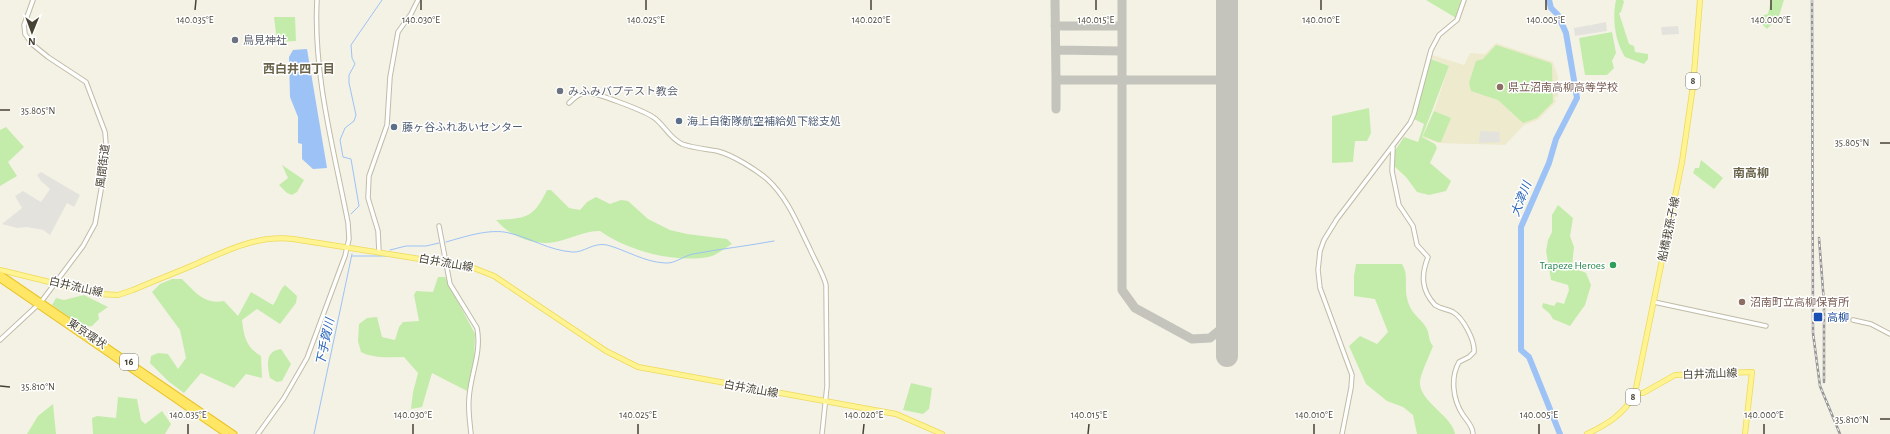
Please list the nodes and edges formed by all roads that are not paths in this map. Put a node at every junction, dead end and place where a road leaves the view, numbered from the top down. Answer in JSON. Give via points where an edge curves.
{"nodes":[{"id":1,"x":33,"y":0,"type":"edge"},
{"id":2,"x":317,"y":0,"type":"edge"},
{"id":3,"x":418,"y":0,"type":"edge"},
{"id":4,"x":1464,"y":0,"type":"edge"},
{"id":5,"x":1700,"y":0,"type":"edge"},
{"id":6,"x":569,"y":103,"type":"dead end"},
{"id":7,"x":1393,"y":146,"type":"junction"},
{"id":8,"x":439,"y":226,"type":"dead end"},
{"id":9,"x":348,"y":247,"type":"junction"},
{"id":10,"x":379,"y":252,"type":"junction"},
{"id":11,"x":446,"y":262,"type":"junction"},
{"id":12,"x":0,"y":270,"type":"edge"},
{"id":13,"x":0,"y":274,"type":"edge"},
{"id":14,"x":0,"y":279,"type":"edge"},
{"id":15,"x":57,"y":283,"type":"junction"},
{"id":16,"x":1654,"y":302,"type":"junction"},
{"id":17,"x":40,"y":304,"type":"junction"},
{"id":18,"x":1853,"y":320,"type":"dead end"},
{"id":19,"x":1766,"y":326,"type":"dead end"},
{"id":20,"x":1890,"y":334,"type":"edge"},
{"id":21,"x":0,"y":340,"type":"edge"},
{"id":22,"x":1635,"y":393,"type":"junction"},
{"id":23,"x":175,"y":396,"type":"junction"},
{"id":24,"x":825,"y":402,"type":"junction"},
{"id":25,"x":226,"y":434,"type":"edge"},
{"id":26,"x":234,"y":434,"type":"edge"},
{"id":27,"x":258,"y":434,"type":"edge"},
{"id":28,"x":471,"y":434,"type":"edge"},
{"id":29,"x":822,"y":434,"type":"edge"},
{"id":30,"x":942,"y":434,"type":"edge"},
{"id":31,"x":1342,"y":434,"type":"edge"},
{"id":32,"x":1473,"y":434,"type":"edge"},
{"id":33,"x":1587,"y":434,"type":"edge"},
{"id":34,"x":1746,"y":434,"type":"edge"}],
"edges":[{"from":1,"to":15,"type":"street","name":"風間街道","via":[[24,25],[25,34],[32,44],[48,57],[86,82],[107,146],[95,224],[84,246],[66,267]]},
{"from":2,"to":9,"type":"street","via":[[320,71],[348,223]]},
{"from":3,"to":10,"type":"street","via":[[398,32],[390,78],[387,125],[369,176],[368,198],[376,225]]},
{"from":4,"to":7,"type":"street","via":[[1457,20],[1437,38],[1431,50],[1414,114]]},
{"from":5,"to":16,"type":"main road","name":"船橋我孫子線","number":"8","via":[[1689,123]]},
{"from":6,"to":24,"type":"street","via":[[587,93],[649,115],[675,140],[688,146],[720,152],[755,169],[774,186],[789,208],[825,281]]},
{"from":7,"to":31,"type":"street","via":[[1337,219],[1320,251],[1320,288],[1352,375],[1352,388]]},
{"from":7,"to":32,"type":"street","via":[[1392,171],[1399,205],[1413,226],[1417,245],[1428,257],[1422,272],[1424,285],[1435,305],[1452,311],[1459,318],[1474,345],[1472,355],[1457,365],[1454,385],[1460,409],[1470,423]]},
{"from":8,"to":11,"type":"street"},
{"from":9,"to":10,"type":"main road","name":"白井流山線"},
{"from":9,"to":15,"type":"main road","name":"白井流山線","via":[[286,238],[260,240],[232,248],[118,295],[100,294]]},
{"from":9,"to":27,"type":"street","via":[[307,358],[284,398]]},
{"from":10,"to":11,"type":"main road","name":"白井流山線"},
{"from":11,"to":24,"type":"main road","name":"白井流山線","via":[[471,266],[494,276],[606,351],[638,368]]},
{"from":11,"to":28,"type":"street","via":[[450,284],[477,328],[479,336],[478,356],[469,399]]},
{"from":12,"to":15,"type":"main road","name":"白井流山線"},
{"from":13,"to":17,"type":"highway","name":"東京環状","number":"16"},
{"from":14,"to":17,"type":"highway","name":"東京環状","number":"16"},
{"from":15,"to":17,"type":"street","name":"風間街道"},
{"from":16,"to":19,"type":"street"},
{"from":16,"to":22,"type":"main road","name":"船橋我孫子線","number":"8"},
{"from":17,"to":21,"type":"street","name":"風間街道"},
{"from":17,"to":23,"type":"highway","name":"東京環状","number":"16"},
{"from":18,"to":20,"type":"street","via":[[1871,324]]},
{"from":22,"to":33,"type":"main road","name":"船橋我孫子線","number":"8","via":[[1617,417]]},
{"from":22,"to":34,"type":"main road","name":"白井流山線","via":[[1643,393],[1675,375],[1752,372]]},
{"from":23,"to":25,"type":"highway","name":"東京環状","number":"16"},
{"from":23,"to":26,"type":"highway","name":"東京環状","number":"16"},
{"from":24,"to":29,"type":"street"},
{"from":24,"to":30,"type":"main road","name":"白井流山線","via":[[896,414]]}]}
